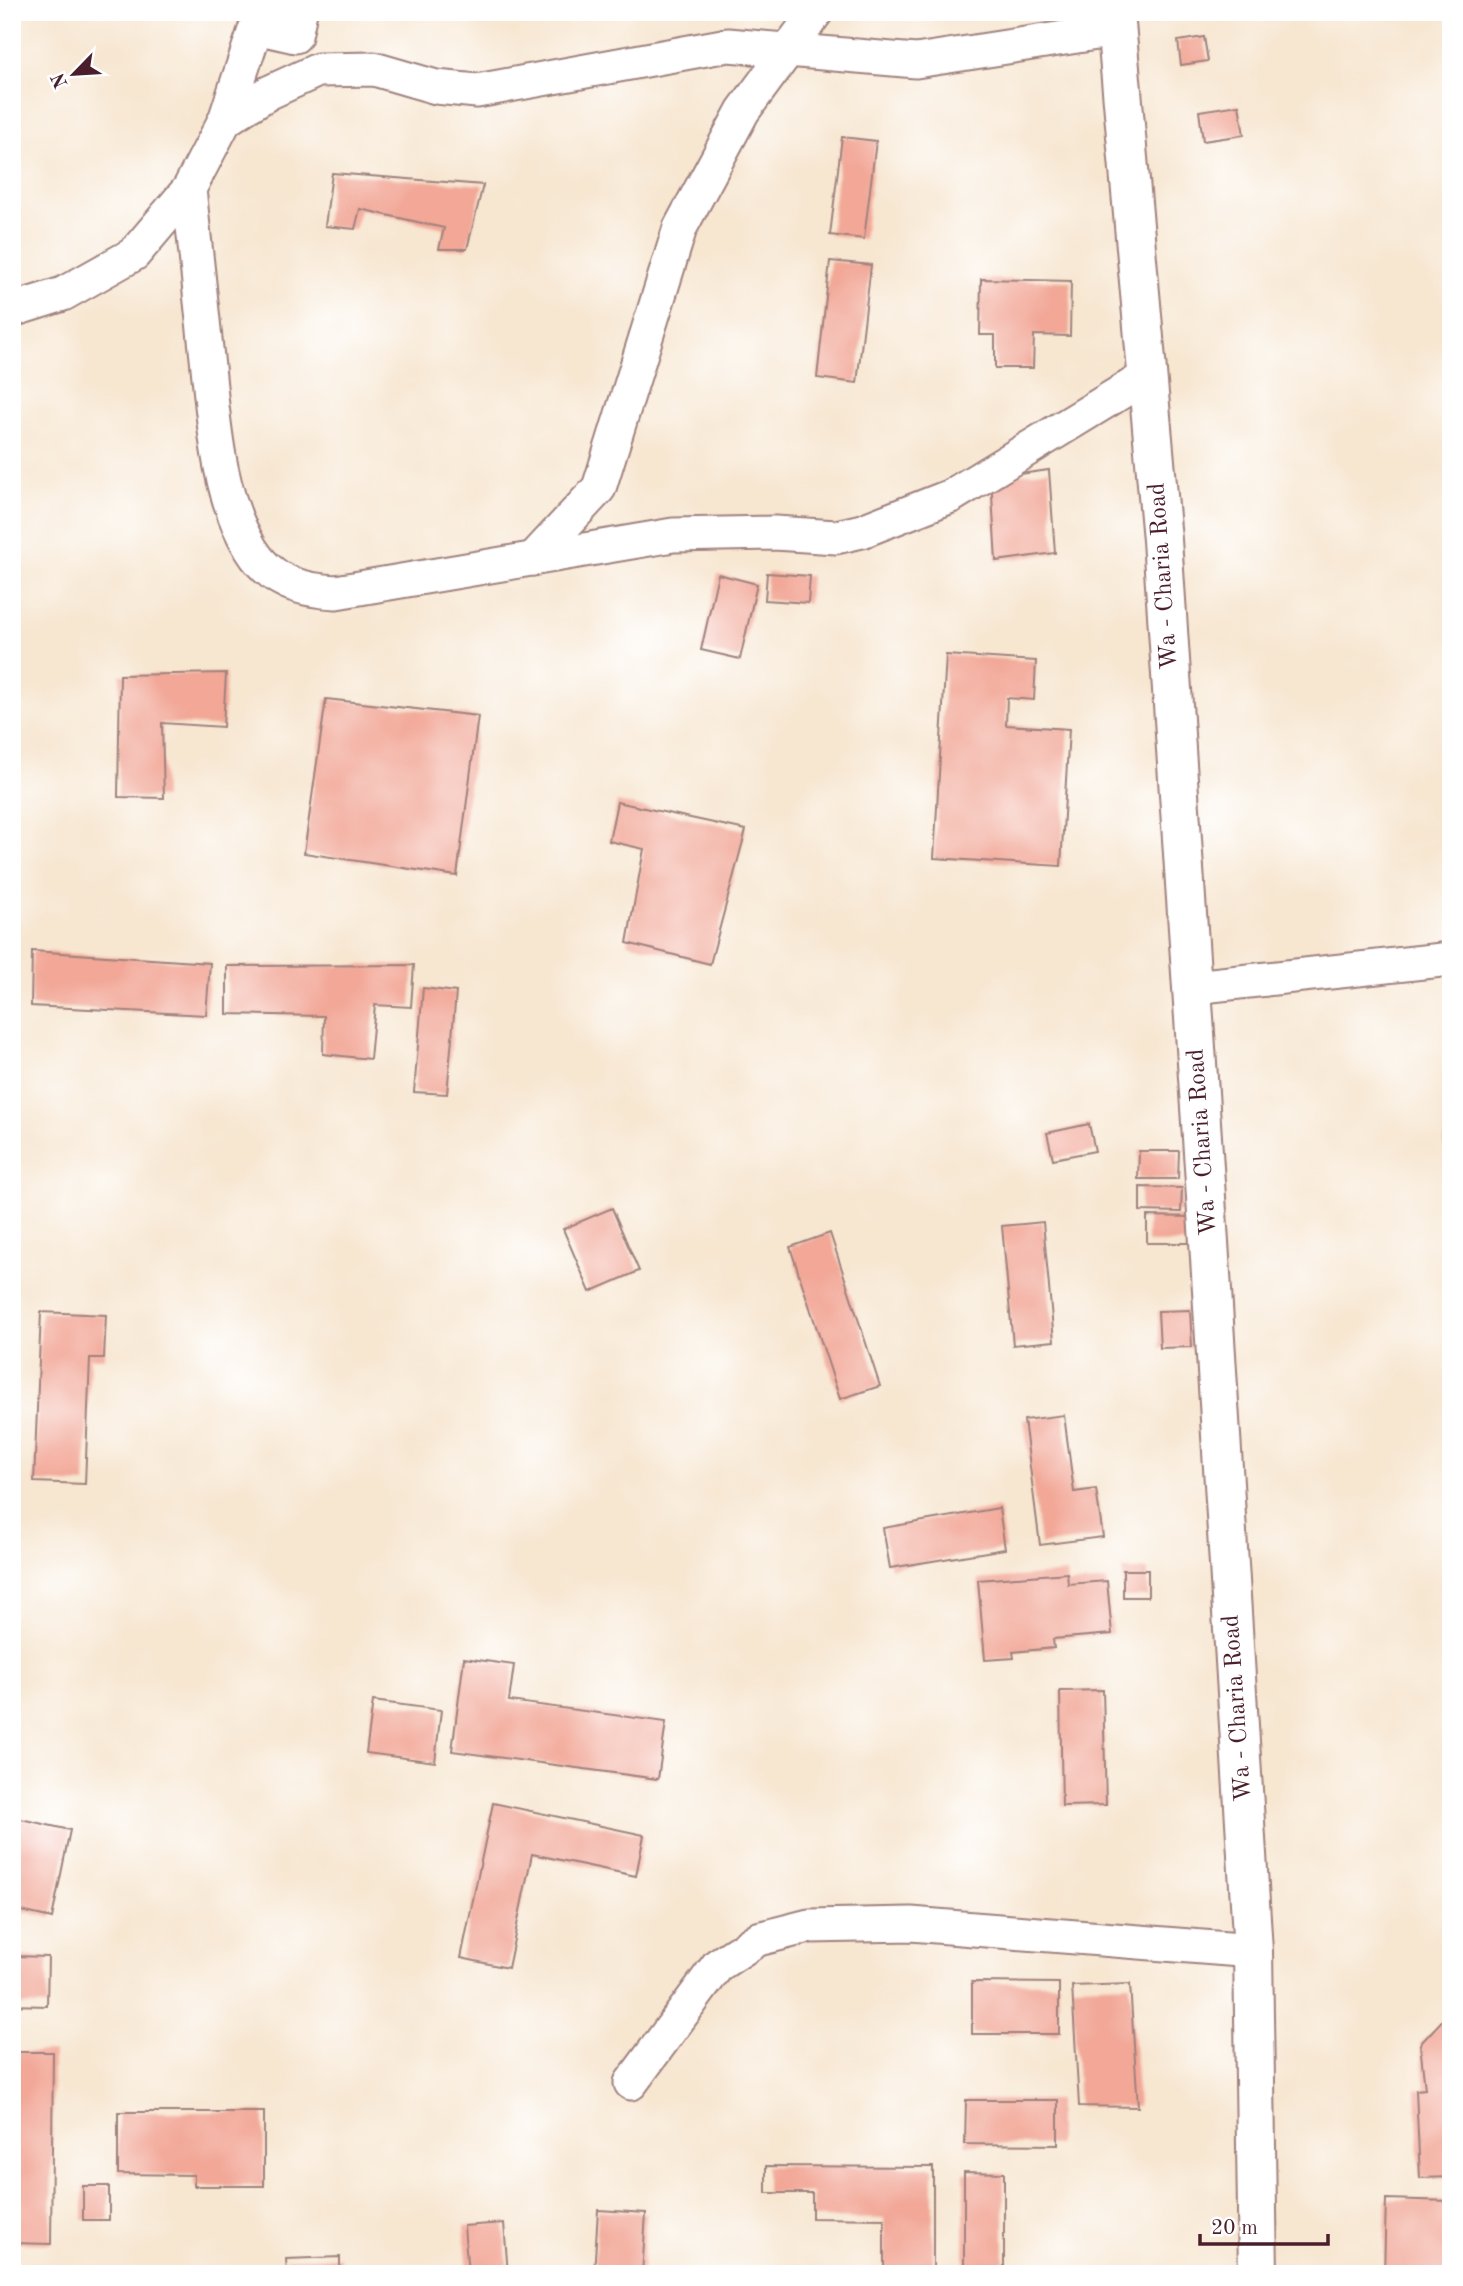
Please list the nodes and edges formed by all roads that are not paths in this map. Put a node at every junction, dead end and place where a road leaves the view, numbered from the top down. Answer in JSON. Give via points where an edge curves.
{"nodes":[{"id":1,"x":300,"y":12,"type":"edge"},
{"id":2,"x":816,"y":12,"type":"edge"},
{"id":3,"x":1115,"y":21,"type":"edge"},
{"id":4,"x":785,"y":50,"type":"junction"},
{"id":5,"x":225,"y":120,"type":"junction"},
{"id":6,"x":189,"y":189,"type":"junction"},
{"id":7,"x":12,"y":310,"type":"edge"},
{"id":8,"x":1149,"y":375,"type":"junction"},
{"id":9,"x":533,"y":559,"type":"junction"},
{"id":10,"x":1451,"y":959,"type":"edge"},
{"id":11,"x":1193,"y":987,"type":"junction"},
{"id":12,"x":1253,"y":1951,"type":"junction"},
{"id":13,"x":631,"y":2083,"type":"dead end"},
{"id":14,"x":1258,"y":2274,"type":"edge"}],
"edges":[{"from":1,"to":5,"type":"street","via":[[295,36],[256,27]]},
{"from":2,"to":4,"type":"street"},
{"from":3,"to":4,"type":"street","via":[[916,61]]},
{"from":3,"to":8,"type":"street","name":"Wa - Charia Road"},
{"from":4,"to":5,"type":"street","via":[[728,45],[477,91],[436,87],[374,69],[318,70]]},
{"from":4,"to":9,"type":"street","via":[[743,111],[680,228],[599,488]]},
{"from":5,"to":6,"type":"street"},
{"from":6,"to":7,"type":"street","via":[[134,254],[63,293]]},
{"from":6,"to":9,"type":"street","via":[[217,446],[234,513],[252,550],[281,579],[301,590],[336,592]]},
{"from":8,"to":9,"type":"street","via":[[951,496],[862,531],[836,537],[673,535]]},
{"from":8,"to":11,"type":"street","name":"Wa - Charia Road"},
{"from":10,"to":11,"type":"street"},
{"from":11,"to":12,"type":"street","name":"Wa - Charia Road"},
{"from":12,"to":13,"type":"street","via":[[911,1924],[809,1926],[758,1939],[718,1965]]},
{"from":12,"to":14,"type":"street","name":"Wa - Charia Road"}]}
